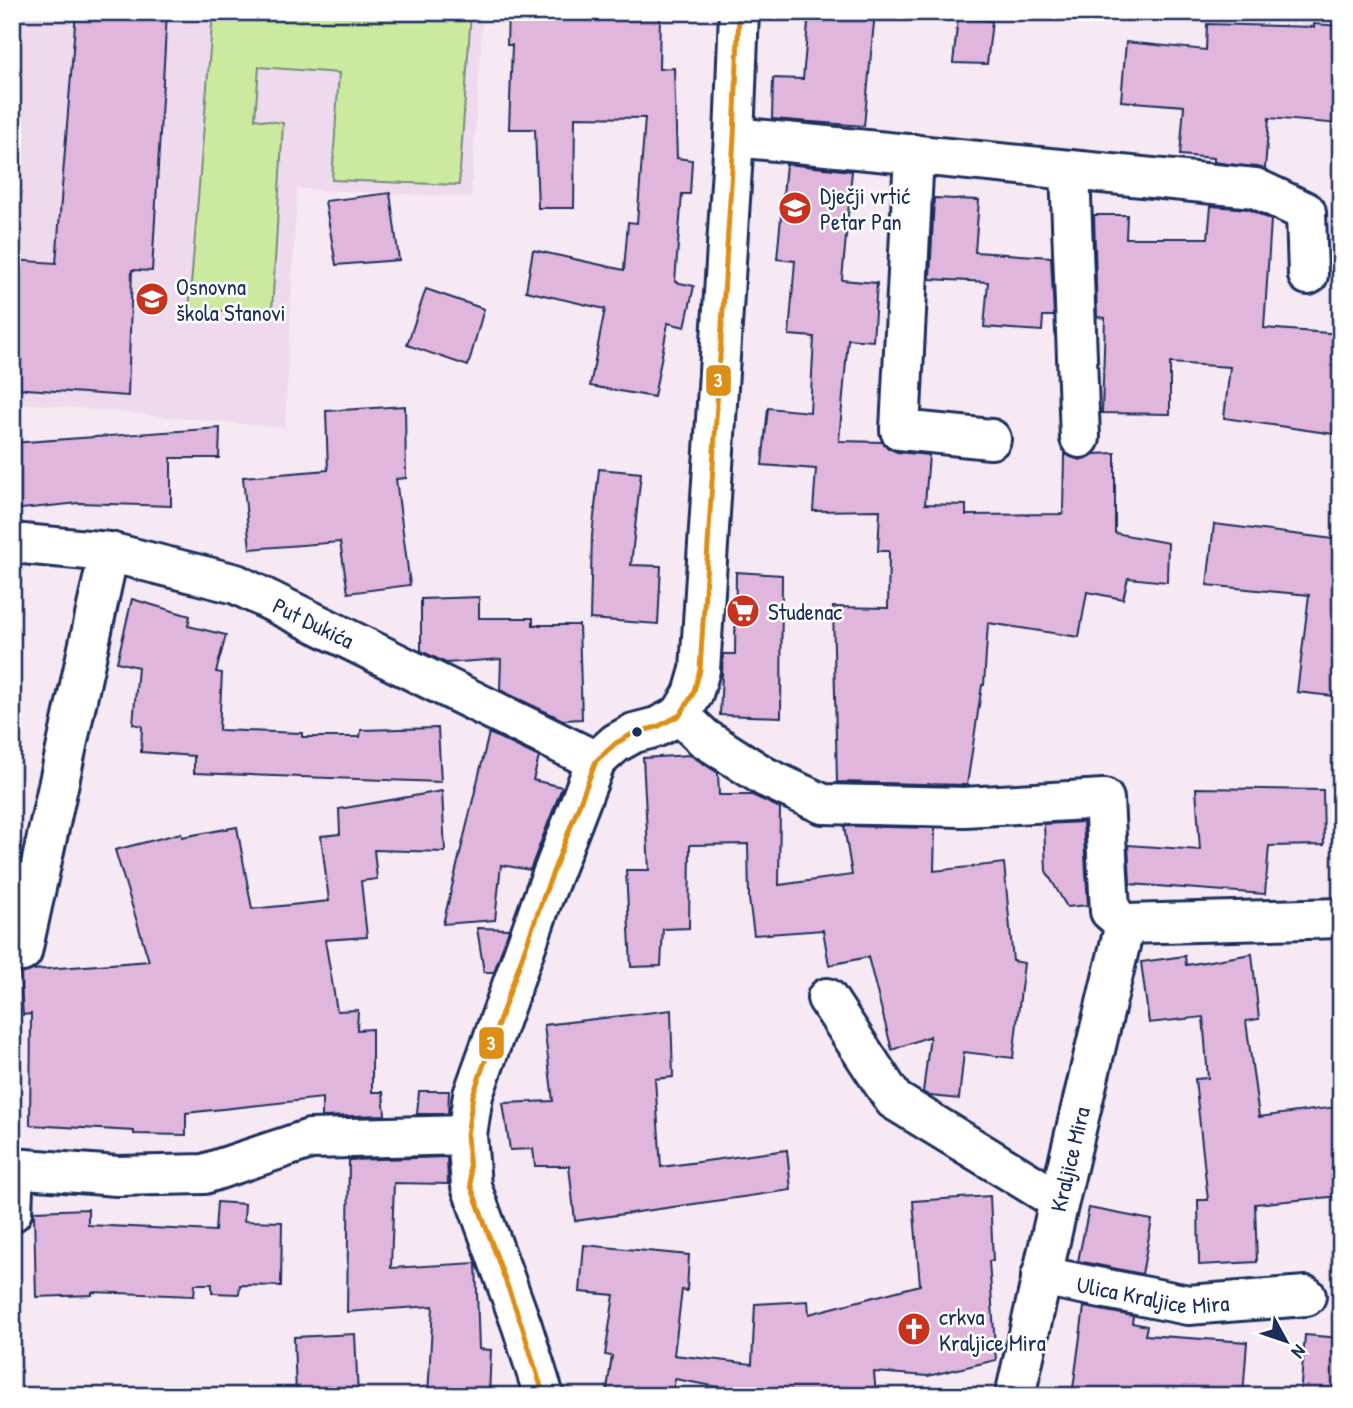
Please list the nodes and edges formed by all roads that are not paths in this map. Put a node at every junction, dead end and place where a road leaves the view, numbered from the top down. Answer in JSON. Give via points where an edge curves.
{"nodes":[{"id":1,"x":739,"y":12,"type":"edge"},
{"id":2,"x":734,"y":137,"type":"junction"},
{"id":3,"x":914,"y":154,"type":"junction"},
{"id":4,"x":1070,"y":170,"type":"junction"},
{"id":5,"x":1308,"y":275,"type":"dead end"},
{"id":6,"x":1080,"y":438,"type":"dead end"},
{"id":7,"x":991,"y":439,"type":"dead end"},
{"id":8,"x":12,"y":543,"type":"edge"},
{"id":9,"x":109,"y":552,"type":"junction"},
{"id":10,"x":680,"y":715,"type":"junction"},
{"id":11,"x":596,"y":761,"type":"junction"},
{"id":12,"x":1341,"y":918,"type":"edge"},
{"id":13,"x":1125,"y":924,"type":"junction"},
{"id":14,"x":12,"y":951,"type":"edge"},
{"id":15,"x":827,"y":998,"type":"dead end"},
{"id":16,"x":467,"y":1135,"type":"junction"},
{"id":17,"x":13,"y":1168,"type":"edge"},
{"id":18,"x":1059,"y":1201,"type":"junction"},
{"id":19,"x":12,"y":1212,"type":"edge"},
{"id":20,"x":1041,"y":1276,"type":"junction"},
{"id":21,"x":1306,"y":1296,"type":"dead end"},
{"id":22,"x":544,"y":1396,"type":"edge"},
{"id":23,"x":1016,"y":1396,"type":"edge"}],
"edges":[{"from":1,"to":2,"type":"street"},
{"from":2,"to":3,"type":"street"},
{"from":2,"to":10,"type":"street","via":[[700,670],[694,694]]},
{"from":3,"to":4,"type":"street"},
{"from":3,"to":7,"type":"street","via":[[900,430]]},
{"from":4,"to":5,"type":"street","via":[[1255,188],[1306,212]]},
{"from":4,"to":6,"type":"street"},
{"from":8,"to":9,"type":"street","name":"Put Dukića"},
{"from":9,"to":11,"type":"street","name":"Put Dukića","via":[[236,584]]},
{"from":9,"to":14,"type":"street","via":[[22,952]]},
{"from":10,"to":11,"type":"street","via":[[634,733]]},
{"from":10,"to":13,"type":"street","via":[[704,738],[765,777],[823,804],[964,807],[1104,799],[1110,911]]},
{"from":11,"to":16,"type":"street","via":[[478,1082]]},
{"from":12,"to":13,"type":"street"},
{"from":13,"to":18,"type":"street","name":"Kraljice Mira"},
{"from":15,"to":18,"type":"street","via":[[894,1100]]},
{"from":16,"to":17,"type":"street","via":[[310,1139],[204,1174],[117,1177]]},
{"from":16,"to":22,"type":"street","via":[[471,1186]]},
{"from":17,"to":19,"type":"street"},
{"from":18,"to":20,"type":"street","name":"Kraljice Mira"},
{"from":20,"to":21,"type":"street","name":"Ulica Kraljice Mira","via":[[1188,1305]]},
{"from":20,"to":23,"type":"street","name":"Kraljice Mira"}]}
